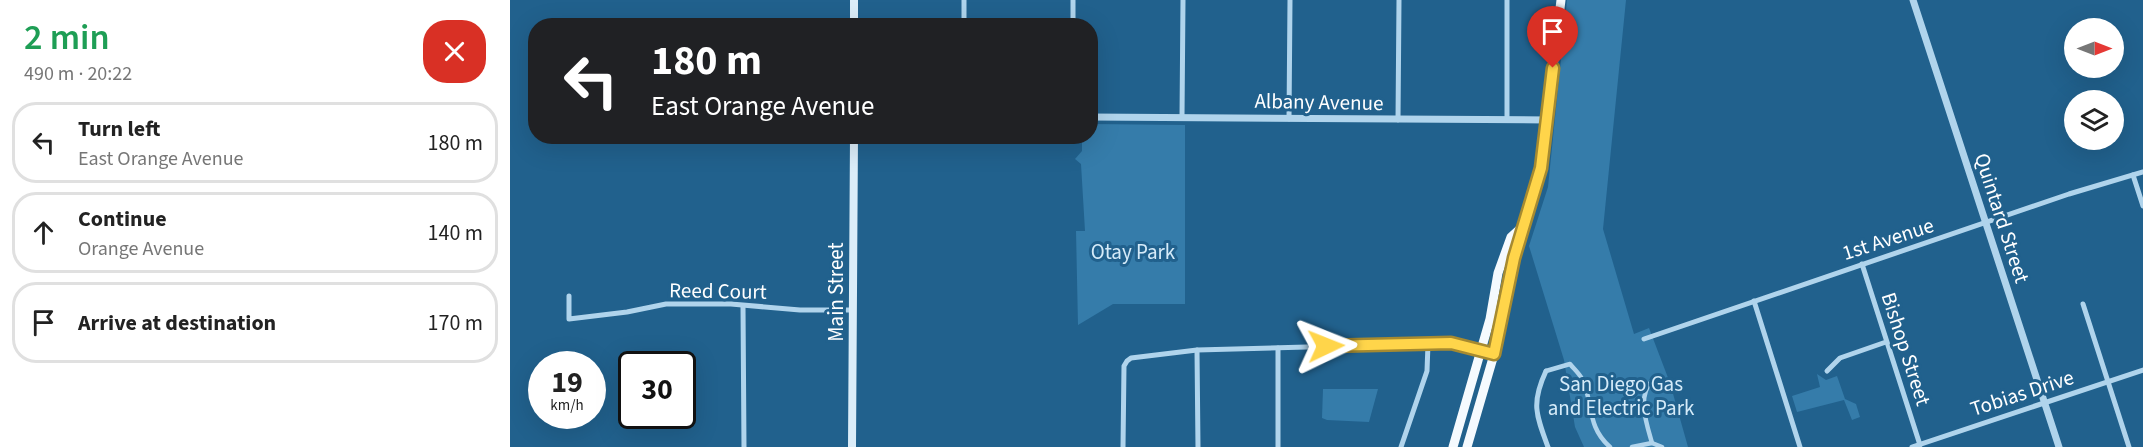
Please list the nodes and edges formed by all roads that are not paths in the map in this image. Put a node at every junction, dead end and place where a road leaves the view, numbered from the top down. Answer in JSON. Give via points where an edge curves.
{"nodes":[{"id":1,"x":855,"y":0,"type":"edge"},
{"id":2,"x":964,"y":0,"type":"edge"},
{"id":3,"x":1074,"y":0,"type":"edge"},
{"id":4,"x":1183,"y":0,"type":"edge"},
{"id":5,"x":1290,"y":0,"type":"edge"},
{"id":6,"x":1399,"y":0,"type":"edge"},
{"id":7,"x":1507,"y":0,"type":"edge"},
{"id":8,"x":1561,"y":0,"type":"edge"},
{"id":9,"x":1913,"y":0,"type":"edge"},
{"id":10,"x":854,"y":18,"type":"edge"},
{"id":11,"x":964,"y":18,"type":"edge"},
{"id":12,"x":1073,"y":18,"type":"edge"},
{"id":13,"x":1098,"y":117,"type":"edge"},
{"id":14,"x":1182,"y":117,"type":"junction"},
{"id":15,"x":1289,"y":119,"type":"junction"},
{"id":16,"x":1398,"y":120,"type":"junction"},
{"id":17,"x":1507,"y":120,"type":"junction"},
{"id":18,"x":1547,"y":120,"type":"junction"},
{"id":19,"x":854,"y":144,"type":"edge"},
{"id":20,"x":2143,"y":172,"type":"edge"},
{"id":21,"x":2133,"y":176,"type":"junction"},
{"id":22,"x":2143,"y":206,"type":"edge"},
{"id":23,"x":1987,"y":224,"type":"junction"},
{"id":24,"x":1522,"y":227,"type":"junction"},
{"id":25,"x":1862,"y":264,"type":"junction"},
{"id":26,"x":569,"y":297,"type":"dead end"},
{"id":27,"x":1754,"y":301,"type":"junction"},
{"id":28,"x":2083,"y":304,"type":"dead end"},
{"id":29,"x":743,"y":306,"type":"junction"},
{"id":30,"x":853,"y":310,"type":"junction"},
{"id":31,"x":1644,"y":339,"type":"dead end"},
{"id":32,"x":1886,"y":342,"type":"junction"},
{"id":33,"x":1428,"y":344,"type":"junction"},
{"id":34,"x":1278,"y":348,"type":"junction"},
{"id":35,"x":1197,"y":350,"type":"junction"},
{"id":36,"x":1480,"y":350,"type":"junction"},
{"id":37,"x":1494,"y":354,"type":"junction"},
{"id":38,"x":1827,"y":370,"type":"dead end"},
{"id":39,"x":2143,"y":370,"type":"edge"},
{"id":40,"x":1546,"y":371,"type":"joint"},
{"id":41,"x":1651,"y":382,"type":"dead end"},
{"id":42,"x":2108,"y":382,"type":"junction"},
{"id":43,"x":2044,"y":403,"type":"junction"},
{"id":44,"x":1652,"y":443,"type":"junction"},
{"id":45,"x":1920,"y":445,"type":"junction"},
{"id":46,"x":744,"y":447,"type":"edge"},
{"id":47,"x":852,"y":447,"type":"edge"},
{"id":48,"x":1123,"y":447,"type":"edge"},
{"id":49,"x":1198,"y":447,"type":"edge"},
{"id":50,"x":1278,"y":447,"type":"edge"},
{"id":51,"x":1401,"y":447,"type":"edge"},
{"id":52,"x":1453,"y":447,"type":"edge"},
{"id":53,"x":1467,"y":447,"type":"edge"},
{"id":54,"x":1548,"y":447,"type":"edge"},
{"id":55,"x":1610,"y":447,"type":"edge"},
{"id":56,"x":1632,"y":447,"type":"edge"},
{"id":57,"x":1662,"y":447,"type":"edge"},
{"id":58,"x":1800,"y":447,"type":"edge"},
{"id":59,"x":1912,"y":447,"type":"edge"},
{"id":60,"x":2059,"y":447,"type":"edge"},
{"id":61,"x":2129,"y":447,"type":"edge"}],
"edges":[{"from":1,"to":10,"type":"main road"},
{"from":2,"to":11,"type":"street"},
{"from":3,"to":12,"type":"street"},
{"from":4,"to":14,"type":"street"},
{"from":5,"to":15,"type":"street"},
{"from":6,"to":16,"type":"street"},
{"from":7,"to":17,"type":"street"},
{"from":8,"to":18,"type":"main road"},
{"from":9,"to":23,"type":"street","name":"Quintard Street"},
{"from":13,"to":14,"type":"street","name":"Albany Avenue"},
{"from":14,"to":15,"type":"street","name":"Albany Avenue"},
{"from":15,"to":16,"type":"street","name":"Albany Avenue"},
{"from":16,"to":17,"type":"street","name":"Albany Avenue"},
{"from":17,"to":18,"type":"street","name":"Albany Avenue"},
{"from":18,"to":24,"type":"main road","via":[[1541,168]]},
{"from":19,"to":30,"type":"main road","name":"Main Street"},
{"from":20,"to":21,"type":"street","name":"1st Avenue"},
{"from":21,"to":22,"type":"street"},
{"from":21,"to":23,"type":"street","name":"1st Avenue"},
{"from":23,"to":25,"type":"street","name":"1st Avenue"},
{"from":23,"to":43,"type":"street","name":"Quintard Street"},
{"from":24,"to":36,"type":"main road","via":[[1511,237],[1498,273]]},
{"from":24,"to":37,"type":"main road"},
{"from":25,"to":27,"type":"street","name":"1st Avenue"},
{"from":25,"to":32,"type":"street","name":"Bishop Street"},
{"from":26,"to":29,"type":"street","name":"Reed Court","via":[[569,319],[666,304]]},
{"from":27,"to":31,"type":"street","name":"1st Avenue"},
{"from":27,"to":58,"type":"street"},
{"from":28,"to":42,"type":"street"},
{"from":29,"to":30,"type":"street","name":"Reed Court"},
{"from":29,"to":46,"type":"street"},
{"from":30,"to":47,"type":"main road","name":"Main Street"},
{"from":32,"to":38,"type":"street","via":[[1840,358]]},
{"from":32,"to":45,"type":"street","name":"Bishop Street"},
{"from":33,"to":34,"type":"street"},
{"from":33,"to":36,"type":"street","via":[[1451,343]]},
{"from":33,"to":51,"type":"street","via":[[1427,370]]},
{"from":34,"to":35,"type":"street"},
{"from":34,"to":50,"type":"street"},
{"from":35,"to":48,"type":"street","via":[[1127,361]]},
{"from":35,"to":49,"type":"street"},
{"from":36,"to":37,"type":"main road"},
{"from":36,"to":52,"type":"main road"},
{"from":37,"to":53,"type":"main road"},
{"from":39,"to":42,"type":"street","name":"Tobias Drive"},
{"from":40,"to":54,"type":"street","via":[[1538,386],[1536,415]]},
{"from":40,"to":55,"type":"street","via":[[1570,364],[1578,372],[1596,432]]},
{"from":41,"to":44,"type":"street","via":[[1645,388],[1644,409]]},
{"from":42,"to":43,"type":"street","name":"Tobias Drive"},
{"from":42,"to":61,"type":"street"},
{"from":43,"to":45,"type":"street","name":"Tobias Drive"},
{"from":43,"to":60,"type":"street","name":"Quintard Street"},
{"from":44,"to":56,"type":"street"},
{"from":44,"to":57,"type":"street"},
{"from":45,"to":59,"type":"street","name":"Tobias Drive"}]}
